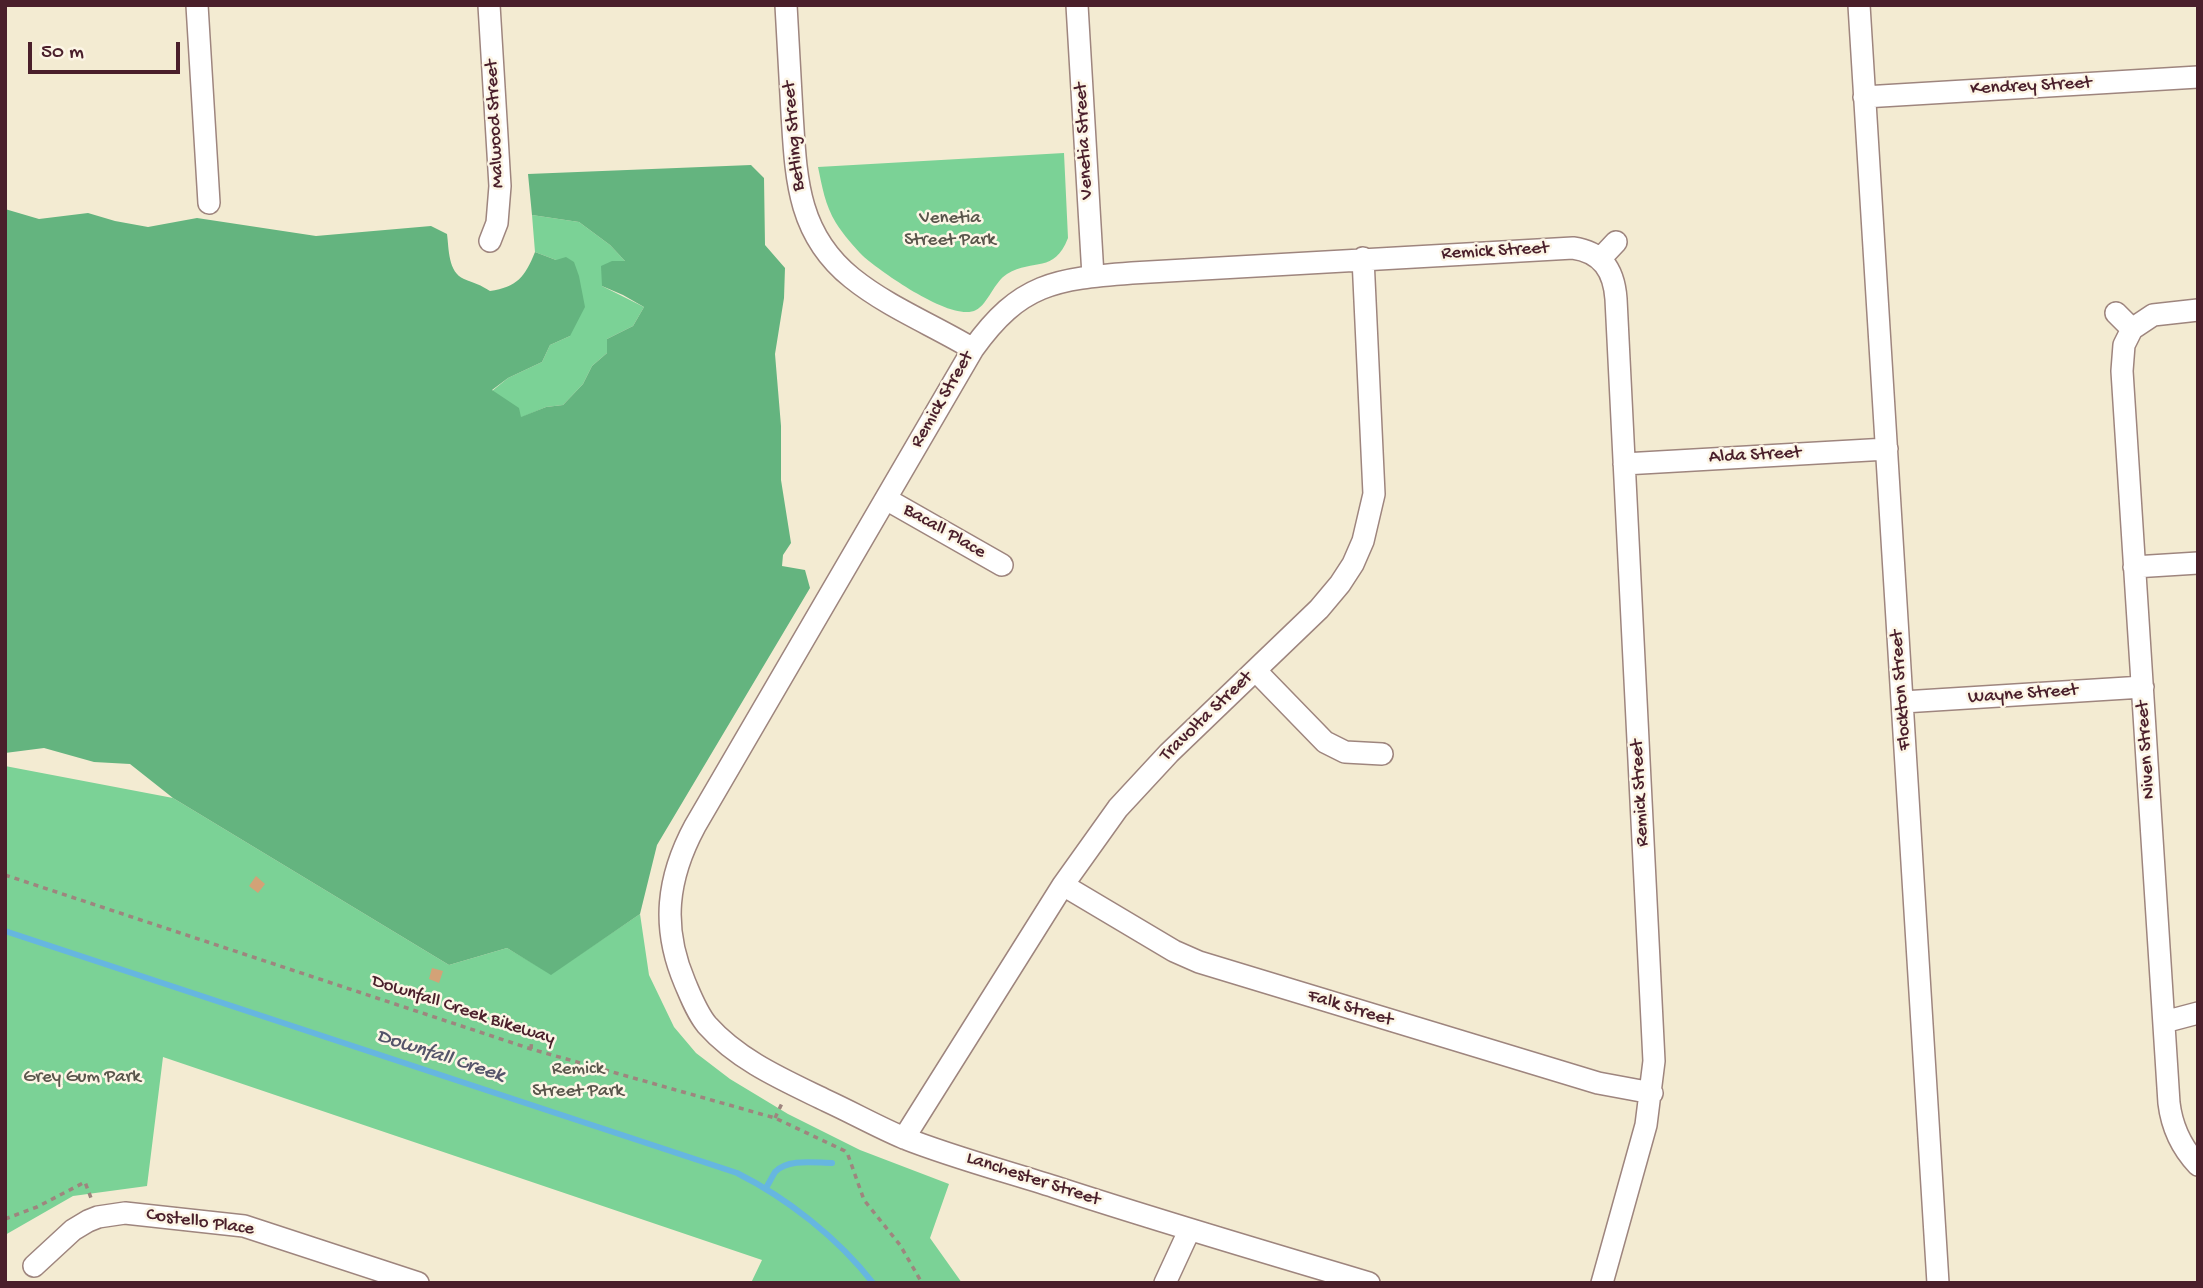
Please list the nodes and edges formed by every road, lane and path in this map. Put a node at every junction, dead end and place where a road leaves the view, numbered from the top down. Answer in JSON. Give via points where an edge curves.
{"nodes":[{"id":1,"x":197,"y":5,"type":"edge"},
{"id":2,"x":489,"y":5,"type":"edge"},
{"id":3,"x":786,"y":5,"type":"edge"},
{"id":4,"x":1077,"y":5,"type":"edge"},
{"id":5,"x":1084,"y":5,"type":"edge"},
{"id":6,"x":1859,"y":5,"type":"edge"},
{"id":7,"x":2198,"y":77,"type":"edge"},
{"id":8,"x":1864,"y":97,"type":"junction"},
{"id":9,"x":209,"y":202,"type":"dead end"},
{"id":10,"x":491,"y":242,"type":"dead end"},
{"id":11,"x":1616,"y":242,"type":"dead end"},
{"id":12,"x":1363,"y":258,"type":"junction"},
{"id":13,"x":1600,"y":259,"type":"junction"},
{"id":14,"x":1093,"y":276,"type":"junction"},
{"id":15,"x":2198,"y":310,"type":"edge"},
{"id":16,"x":2116,"y":313,"type":"dead end"},
{"id":17,"x":2132,"y":329,"type":"junction"},
{"id":18,"x":973,"y":349,"type":"junction"},
{"id":19,"x":1887,"y":449,"type":"junction"},
{"id":20,"x":1624,"y":464,"type":"junction"},
{"id":21,"x":886,"y":499,"type":"junction"},
{"id":22,"x":2198,"y":563,"type":"edge"},
{"id":23,"x":1002,"y":565,"type":"dead end"},
{"id":24,"x":2134,"y":567,"type":"junction"},
{"id":25,"x":1255,"y":671,"type":"junction"},
{"id":26,"x":2143,"y":687,"type":"junction"},
{"id":27,"x":1903,"y":702,"type":"junction"},
{"id":28,"x":1382,"y":754,"type":"dead end"},
{"id":29,"x":5,"y":875,"type":"edge"},
{"id":30,"x":1063,"y":885,"type":"junction"},
{"id":31,"x":2198,"y":1013,"type":"edge"},
{"id":32,"x":2164,"y":1022,"type":"junction"},
{"id":33,"x":716,"y":1034,"type":"joint"},
{"id":34,"x":532,"y":1035,"type":"dead end"},
{"id":35,"x":531,"y":1049,"type":"junction"},
{"id":36,"x":1652,"y":1093,"type":"junction"},
{"id":37,"x":904,"y":1138,"type":"junction"},
{"id":38,"x":2198,"y":1165,"type":"edge"},
{"id":39,"x":98,"y":1217,"type":"junction"},
{"id":40,"x":5,"y":1219,"type":"edge"},
{"id":41,"x":1189,"y":1231,"type":"junction"},
{"id":42,"x":34,"y":1266,"type":"dead end"},
{"id":43,"x":409,"y":1281,"type":"edge"},
{"id":44,"x":922,"y":1283,"type":"edge"},
{"id":45,"x":1165,"y":1283,"type":"edge"},
{"id":46,"x":1369,"y":1283,"type":"edge"},
{"id":47,"x":1602,"y":1283,"type":"edge"},
{"id":48,"x":1938,"y":1283,"type":"edge"}],
"edges":[{"from":1,"to":9,"type":"street"},
{"from":2,"to":10,"type":"street","name":"Malwood Street","via":[[500,186]]},
{"from":3,"to":18,"type":"street","name":"Betling Street","via":[[797,183],[815,234],[852,278]]},
{"from":4,"to":5,"type":"street"},
{"from":4,"to":14,"type":"street","name":"Venetia Street"},
{"from":6,"to":8,"type":"street","name":"Flockton Street"},
{"from":7,"to":8,"type":"street","name":"Kendrey Street"},
{"from":8,"to":19,"type":"street","name":"Flockton Street"},
{"from":11,"to":13,"type":"street"},
{"from":12,"to":13,"type":"street","name":"Remick Street","via":[[1573,248]]},
{"from":12,"to":14,"type":"street","name":"Remick Street"},
{"from":12,"to":25,"type":"street","name":"Travolta Street","via":[[1374,469],[1370,515],[1358,552],[1340,584]]},
{"from":13,"to":20,"type":"street","name":"Remick Street","via":[[1615,286]]},
{"from":14,"to":18,"type":"street","name":"Remick Street","via":[[1054,283],[1022,298],[999,316]]},
{"from":15,"to":17,"type":"street","via":[[2153,315]]},
{"from":16,"to":17,"type":"street"},
{"from":17,"to":24,"type":"street","name":"Niven Street","via":[[2124,345],[2122,371]]},
{"from":18,"to":21,"type":"street","name":"Remick Street"},
{"from":19,"to":20,"type":"street","name":"Alda Street"},
{"from":19,"to":27,"type":"street","name":"Flockton Street"},
{"from":20,"to":36,"type":"street","name":"Remick Street","via":[[1653,1032]]},
{"from":21,"to":23,"type":"street","name":"Bacall Place"},
{"from":21,"to":33,"type":"street","name":"Remick Street","via":[[677,863],[670,901],[672,946],[690,996]]},
{"from":22,"to":24,"type":"street"},
{"from":24,"to":26,"type":"street","name":"Niven Street"},
{"from":25,"to":28,"type":"street","via":[[1325,743],[1345,752]]},
{"from":25,"to":30,"type":"street","name":"Travolta Street","via":[[1135,789]]},
{"from":26,"to":27,"type":"street","name":"Wayne Street"},
{"from":26,"to":32,"type":"street","name":"Niven Street"},
{"from":27,"to":48,"type":"street","name":"Flockton Street"},
{"from":29,"to":35,"type":"path","name":"Downfall Creek Bikeway"},
{"from":30,"to":36,"type":"street","name":"Falk Street","via":[[1199,962],[1598,1083]]},
{"from":30,"to":37,"type":"street","name":"Travolta Street"},
{"from":31,"to":32,"type":"street"},
{"from":32,"to":38,"type":"street","name":"Niven Street","via":[[2173,1127]]},
{"from":33,"to":37,"type":"street","name":"Lanchester Street","via":[[767,1071]]},
{"from":34,"to":35,"type":"path"},
{"from":35,"to":44,"type":"path","name":"Downfall Creek Bikeway","via":[[775,1118],[845,1151],[863,1200],[900,1245]]},
{"from":36,"to":47,"type":"street","name":"Remick Street"},
{"from":37,"to":41,"type":"street","name":"Lanchester Street"},
{"from":39,"to":40,"type":"path","via":[[85,1182]]},
{"from":39,"to":42,"type":"street","name":"Costello Place","via":[[73,1230]]},
{"from":39,"to":43,"type":"street","name":"Costello Place","via":[[125,1213],[244,1226]]},
{"from":41,"to":45,"type":"street"},
{"from":41,"to":46,"type":"street","name":"Lanchester Street"}]}
